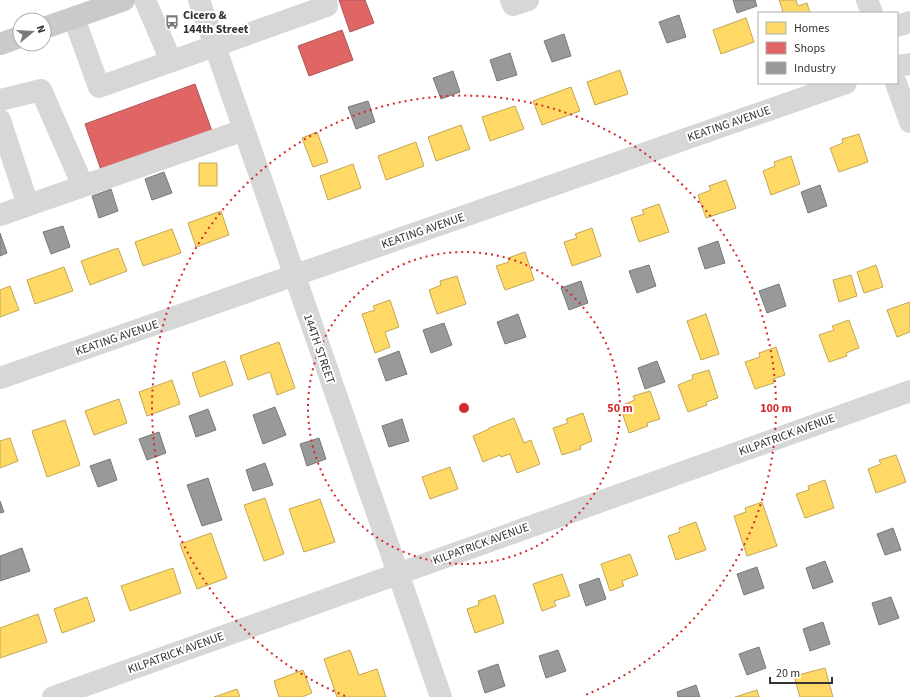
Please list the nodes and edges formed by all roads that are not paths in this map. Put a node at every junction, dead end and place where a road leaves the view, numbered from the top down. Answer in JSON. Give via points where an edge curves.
{"nodes":[{"id":1,"x":124,"y":0,"type":"edge"},
{"id":2,"x":145,"y":0,"type":"edge"},
{"id":3,"x":199,"y":0,"type":"edge"},
{"id":4,"x":326,"y":0,"type":"edge"},
{"id":5,"x":511,"y":0,"type":"edge"},
{"id":6,"x":528,"y":0,"type":"edge"},
{"id":7,"x":867,"y":0,"type":"edge"},
{"id":8,"x":872,"y":12,"type":"edge"},
{"id":9,"x":74,"y":18,"type":"junction"},
{"id":10,"x":910,"y":22,"type":"edge"},
{"id":11,"x":52,"y":25,"type":"edge"},
{"id":12,"x":898,"y":26,"type":"edge"},
{"id":13,"x":215,"y":46,"type":"junction"},
{"id":14,"x":171,"y":61,"type":"junction"},
{"id":15,"x":910,"y":64,"type":"edge"},
{"id":16,"x":898,"y":66,"type":"edge"},
{"id":17,"x":843,"y":84,"type":"edge"},
{"id":18,"x":896,"y":84,"type":"edge"},
{"id":19,"x":0,"y":100,"type":"edge"},
{"id":20,"x":0,"y":120,"type":"edge"},
{"id":21,"x":910,"y":122,"type":"edge"},
{"id":22,"x":244,"y":130,"type":"junction"},
{"id":23,"x":83,"y":186,"type":"junction"},
{"id":24,"x":28,"y":205,"type":"junction"},
{"id":25,"x":0,"y":215,"type":"edge"},
{"id":26,"x":294,"y":276,"type":"junction"},
{"id":27,"x":0,"y":378,"type":"edge"},
{"id":28,"x":910,"y":391,"type":"edge"},
{"id":29,"x":398,"y":574,"type":"junction"},
{"id":30,"x":53,"y":697,"type":"edge"},
{"id":31,"x":441,"y":697,"type":"edge"}],
"edges":[{"from":1,"to":9,"type":"main road"},
{"from":2,"to":14,"type":"street"},
{"from":3,"to":13,"type":"street","name":"144TH STREET"},
{"from":4,"to":13,"type":"street","via":[[327,6]]},
{"from":5,"to":6,"type":"street","via":[[513,5]]},
{"from":7,"to":8,"type":"street"},
{"from":9,"to":11,"type":"main road"},
{"from":9,"to":14,"type":"street","via":[[99,87]]},
{"from":10,"to":12,"type":"street"},
{"from":13,"to":14,"type":"street"},
{"from":13,"to":22,"type":"street","name":"144TH STREET"},
{"from":15,"to":16,"type":"street"},
{"from":17,"to":26,"type":"street","name":"KEATING AVENUE"},
{"from":18,"to":21,"type":"street"},
{"from":19,"to":23,"type":"street","via":[[41,90]]},
{"from":20,"to":24,"type":"street"},
{"from":22,"to":23,"type":"street"},
{"from":22,"to":26,"type":"street","name":"144TH STREET"},
{"from":23,"to":24,"type":"street"},
{"from":24,"to":25,"type":"street"},
{"from":26,"to":27,"type":"street","name":"KEATING AVENUE"},
{"from":26,"to":29,"type":"street","name":"144TH STREET"},
{"from":28,"to":29,"type":"street","name":"KILPATRICK AVENUE"},
{"from":29,"to":30,"type":"street","name":"KILPATRICK AVENUE"},
{"from":29,"to":31,"type":"street","name":"144TH STREET"}]}
